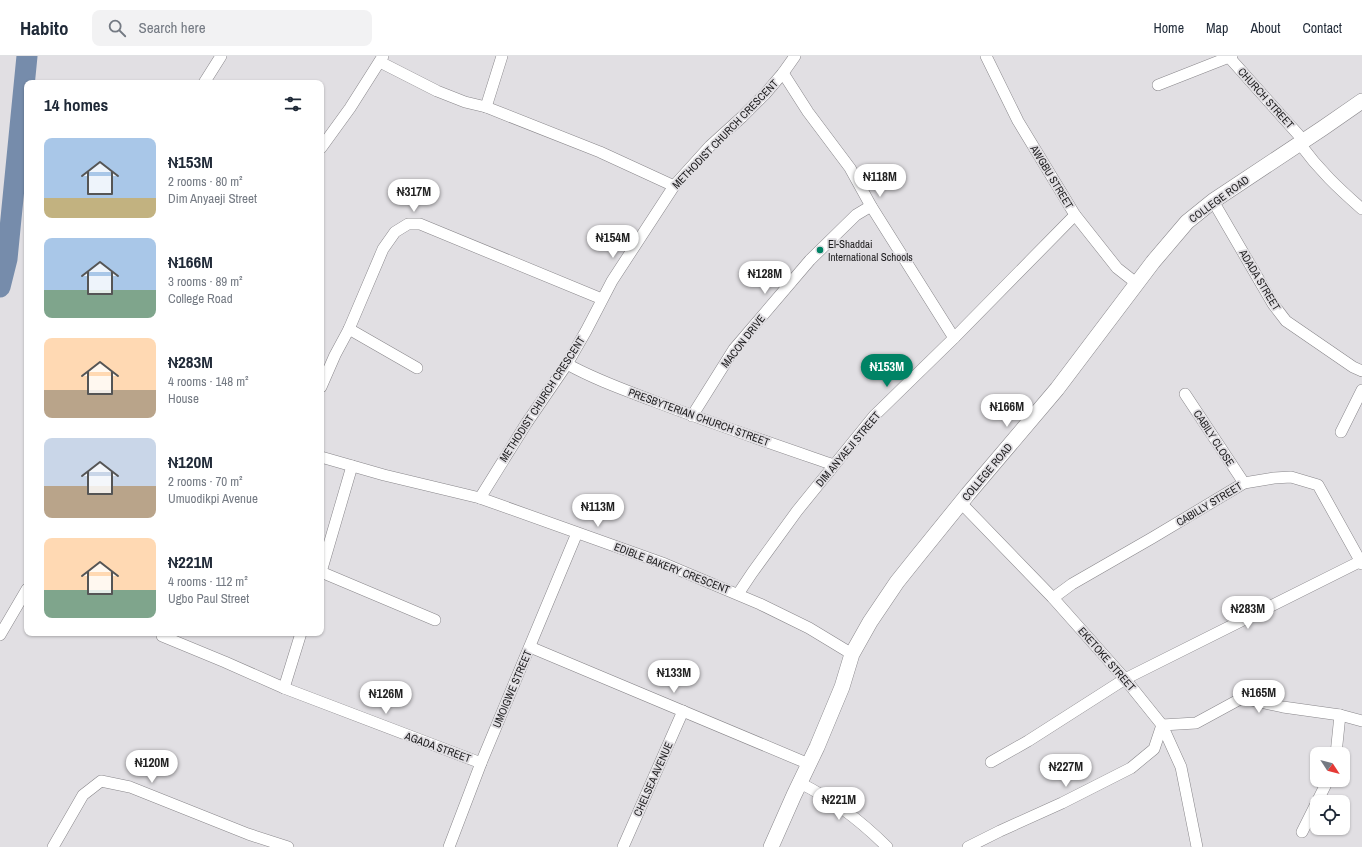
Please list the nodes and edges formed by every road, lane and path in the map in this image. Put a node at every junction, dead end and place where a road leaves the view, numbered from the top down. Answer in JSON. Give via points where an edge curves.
{"nodes":[{"id":1,"x":220,"y":56,"type":"edge"},
{"id":2,"x":502,"y":56,"type":"edge"},
{"id":3,"x":795,"y":56,"type":"edge"},
{"id":4,"x":986,"y":56,"type":"edge"},
{"id":5,"x":1230,"y":57,"type":"edge"},
{"id":6,"x":381,"y":59,"type":"edge"},
{"id":7,"x":783,"y":73,"type":"junction"},
{"id":8,"x":206,"y":80,"type":"edge"},
{"id":9,"x":1158,"y":86,"type":"dead end"},
{"id":10,"x":1362,"y":101,"type":"edge"},
{"id":11,"x":486,"y":107,"type":"junction"},
{"id":12,"x":1302,"y":142,"type":"junction"},
{"id":13,"x":324,"y":144,"type":"edge"},
{"id":14,"x":674,"y":186,"type":"junction"},
{"id":15,"x":1213,"y":201,"type":"junction"},
{"id":16,"x":871,"y":206,"type":"junction"},
{"id":17,"x":1362,"y":209,"type":"edge"},
{"id":18,"x":1075,"y":215,"type":"junction"},
{"id":19,"x":1138,"y":282,"type":"junction"},
{"id":20,"x":602,"y":299,"type":"junction"},
{"id":21,"x":349,"y":329,"type":"junction"},
{"id":22,"x":954,"y":338,"type":"junction"},
{"id":23,"x":567,"y":364,"type":"junction"},
{"id":24,"x":417,"y":368,"type":"dead end"},
{"id":25,"x":1362,"y":371,"type":"edge"},
{"id":26,"x":324,"y":380,"type":"edge"},
{"id":27,"x":1362,"y":390,"type":"edge"},
{"id":28,"x":1185,"y":394,"type":"dead end"},
{"id":29,"x":692,"y":416,"type":"junction"},
{"id":30,"x":1341,"y":432,"type":"dead end"},
{"id":31,"x":324,"y":458,"type":"edge"},
{"id":32,"x":834,"y":465,"type":"junction"},
{"id":33,"x":352,"y":466,"type":"junction"},
{"id":34,"x":1244,"y":483,"type":"junction"},
{"id":35,"x":480,"y":498,"type":"junction"},
{"id":36,"x":961,"y":503,"type":"junction"},
{"id":37,"x":577,"y":533,"type":"junction"},
{"id":38,"x":324,"y":562,"type":"edge"},
{"id":39,"x":1362,"y":562,"type":"edge"},
{"id":40,"x":324,"y":573,"type":"edge"},
{"id":41,"x":24,"y":593,"type":"edge"},
{"id":42,"x":738,"y":594,"type":"junction"},
{"id":43,"x":1052,"y":598,"type":"junction"},
{"id":44,"x":435,"y":620,"type":"dead end"},
{"id":45,"x":0,"y":635,"type":"edge"},
{"id":46,"x":162,"y":636,"type":"dead end"},
{"id":47,"x":300,"y":636,"type":"edge"},
{"id":48,"x":530,"y":647,"type":"junction"},
{"id":49,"x":852,"y":654,"type":"junction"},
{"id":50,"x":1125,"y":679,"type":"junction"},
{"id":51,"x":284,"y":688,"type":"junction"},
{"id":52,"x":684,"y":711,"type":"junction"},
{"id":53,"x":1340,"y":715,"type":"junction"},
{"id":54,"x":1362,"y":721,"type":"edge"},
{"id":55,"x":1162,"y":725,"type":"junction"},
{"id":56,"x":1337,"y":747,"type":"edge"},
{"id":57,"x":991,"y":762,"type":"dead end"},
{"id":58,"x":481,"y":763,"type":"junction"},
{"id":59,"x":809,"y":764,"type":"junction"},
{"id":60,"x":800,"y":783,"type":"junction"},
{"id":61,"x":1310,"y":816,"type":"edge"},
{"id":62,"x":1302,"y":832,"type":"dead end"},
{"id":63,"x":53,"y":847,"type":"edge"},
{"id":64,"x":288,"y":847,"type":"edge"},
{"id":65,"x":449,"y":847,"type":"edge"},
{"id":66,"x":623,"y":847,"type":"edge"},
{"id":67,"x":771,"y":847,"type":"edge"},
{"id":68,"x":886,"y":847,"type":"edge"},
{"id":69,"x":968,"y":847,"type":"edge"},
{"id":70,"x":1197,"y":847,"type":"edge"}],
"edges":[{"from":1,"to":8,"type":"street"},
{"from":2,"to":11,"type":"street"},
{"from":3,"to":7,"type":"street","name":"METHODIST CHURCH CRESCENT"},
{"from":4,"to":18,"type":"street","name":"AWGBU STREET","via":[[1018,120]]},
{"from":5,"to":9,"type":"street"},
{"from":5,"to":12,"type":"street","name":"CHURCH STREET"},
{"from":6,"to":11,"type":"street","via":[[437,91]]},
{"from":6,"to":13,"type":"street"},
{"from":7,"to":14,"type":"street","name":"METHODIST CHURCH CRESCENT"},
{"from":7,"to":16,"type":"street","via":[[808,112],[850,168]]},
{"from":10,"to":12,"type":"main road","name":"COLLEGE ROAD"},
{"from":11,"to":14,"type":"street","via":[[600,152]]},
{"from":12,"to":15,"type":"main road","name":"COLLEGE ROAD"},
{"from":12,"to":17,"type":"street","name":"CHURCH STREET","via":[[1317,166],[1332,183]]},
{"from":14,"to":20,"type":"street","name":"METHODIST CHURCH CRESCENT"},
{"from":15,"to":19,"type":"main road","name":"COLLEGE ROAD","via":[[1187,222]]},
{"from":15,"to":25,"type":"street","name":"ADADA STREET","via":[[1286,322]]},
{"from":16,"to":22,"type":"street"},
{"from":16,"to":29,"type":"street","name":"MACON DRIVE","via":[[856,215],[810,260],[734,349]]},
{"from":18,"to":19,"type":"street","name":"AWGBU STREET","via":[[1117,268]]},
{"from":18,"to":22,"type":"street","name":"DIM ANYAEJI STREET"},
{"from":19,"to":36,"type":"main road","name":"COLLEGE ROAD","via":[[1057,390]]},
{"from":20,"to":21,"type":"street","via":[[420,224],[408,224],[395,232],[383,250]]},
{"from":20,"to":23,"type":"street","name":"METHODIST CHURCH CRESCENT"},
{"from":21,"to":24,"type":"street"},
{"from":21,"to":26,"type":"street"},
{"from":22,"to":32,"type":"street","name":"DIM ANYAEJI STREET","via":[[874,416]]},
{"from":23,"to":29,"type":"street","name":"PRESBYTERIAN CHURCH STREET","via":[[614,386]]},
{"from":23,"to":35,"type":"street","name":"METHODIST CHURCH CRESCENT"},
{"from":27,"to":30,"type":"street"},
{"from":28,"to":34,"type":"street","name":"CABILY CLOSE"},
{"from":29,"to":32,"type":"street","name":"PRESBYTERIAN CHURCH STREET"},
{"from":31,"to":33,"type":"street","name":"EDIBLE BAKERY CRESCENT"},
{"from":32,"to":42,"type":"street","name":"DIM ANYAEJI STREET","via":[[797,511]]},
{"from":33,"to":35,"type":"street","name":"EDIBLE BAKERY CRESCENT"},
{"from":33,"to":38,"type":"street"},
{"from":34,"to":39,"type":"street","name":"CABILLY STREET","via":[[1291,478],[1318,485]]},
{"from":34,"to":43,"type":"street","name":"CABILLY STREET"},
{"from":35,"to":37,"type":"street","name":"EDIBLE BAKERY CRESCENT"},
{"from":36,"to":43,"type":"street","name":"EKETOKE STREET"},
{"from":36,"to":49,"type":"main road","name":"COLLEGE ROAD","via":[[897,582]]},
{"from":37,"to":42,"type":"street","name":"EDIBLE BAKERY CRESCENT","via":[[666,564]]},
{"from":37,"to":48,"type":"street","name":"UMOIGWE STREET"},
{"from":39,"to":50,"type":"street"},
{"from":40,"to":44,"type":"street"},
{"from":41,"to":45,"type":"street"},
{"from":42,"to":49,"type":"street","name":"EDIBLE BAKERY CRESCENT","via":[[809,628]]},
{"from":43,"to":50,"type":"street","name":"EKETOKE STREET"},
{"from":46,"to":51,"type":"street","name":"AGADA STREET"},
{"from":47,"to":51,"type":"street"},
{"from":48,"to":52,"type":"street"},
{"from":48,"to":58,"type":"street","name":"UMOIGWE STREET"},
{"from":49,"to":59,"type":"main road","name":"COLLEGE ROAD","via":[[836,701]]},
{"from":50,"to":55,"type":"street","name":"EKETOKE STREET"},
{"from":50,"to":57,"type":"street"},
{"from":51,"to":58,"type":"street","name":"AGADA STREET"},
{"from":52,"to":59,"type":"street"},
{"from":52,"to":66,"type":"street","name":"CHELSEA AVENUE"},
{"from":53,"to":54,"type":"street"},
{"from":53,"to":55,"type":"street","via":[[1242,698],[1196,722]]},
{"from":53,"to":56,"type":"street"},
{"from":55,"to":69,"type":"street","via":[[1154,749],[1131,768]]},
{"from":55,"to":70,"type":"street","name":"EKETOKE STREET","via":[[1181,767]]},
{"from":58,"to":65,"type":"street","name":"UMOIGWE STREET"},
{"from":59,"to":60,"type":"main road","name":"COLLEGE ROAD"},
{"from":60,"to":67,"type":"main road","name":"COLLEGE ROAD"},
{"from":60,"to":68,"type":"street","via":[[842,808]]},
{"from":61,"to":62,"type":"street"},
{"from":63,"to":64,"type":"street","via":[[83,795],[101,781],[130,787],[248,834]]}]}
